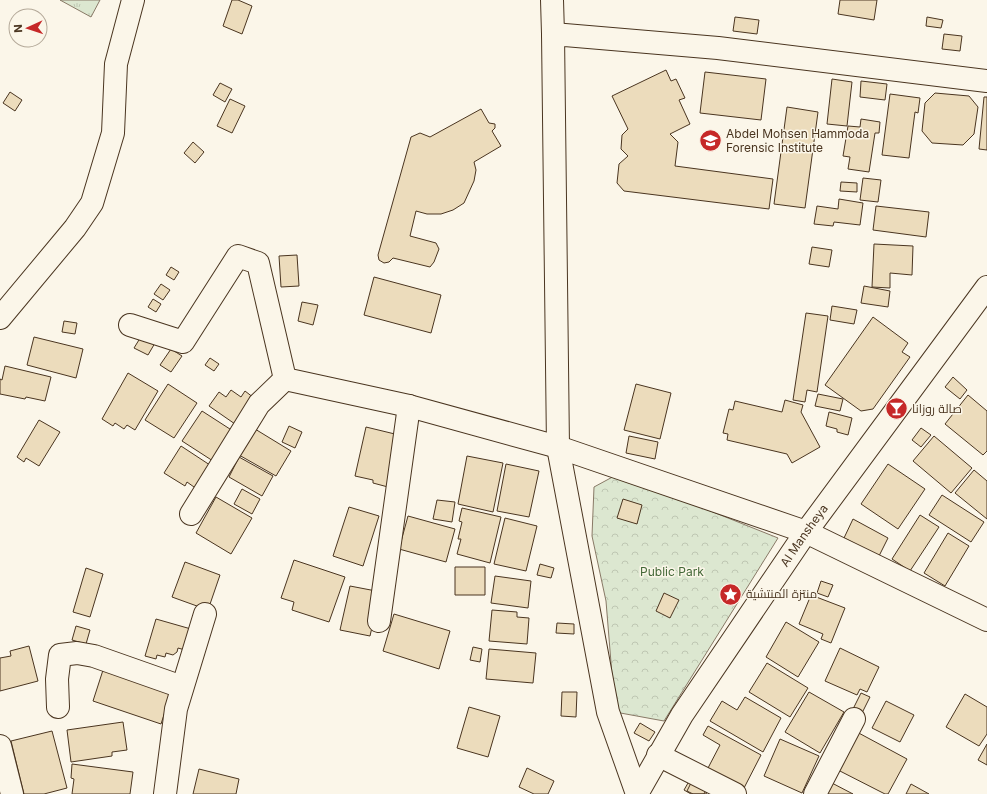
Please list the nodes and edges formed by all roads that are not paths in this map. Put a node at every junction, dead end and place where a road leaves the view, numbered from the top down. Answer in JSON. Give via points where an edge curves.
{"nodes":[{"id":1,"x":133,"y":0,"type":"edge"},
{"id":2,"x":552,"y":0,"type":"edge"},
{"id":3,"x":553,"y":34,"type":"junction"},
{"id":4,"x":987,"y":81,"type":"edge"},
{"id":5,"x":987,"y":287,"type":"edge"},
{"id":6,"x":0,"y":318,"type":"edge"},
{"id":7,"x":130,"y":325,"type":"dead end"},
{"id":8,"x":285,"y":379,"type":"junction"},
{"id":9,"x":409,"y":406,"type":"junction"},
{"id":10,"x":558,"y":447,"type":"junction"},
{"id":11,"x":191,"y":514,"type":"dead end"},
{"id":12,"x":806,"y":532,"type":"junction"},
{"id":13,"x":205,"y":614,"type":"dead end"},
{"id":14,"x":987,"y":620,"type":"edge"},
{"id":15,"x":379,"y":621,"type":"dead end"},
{"id":16,"x":182,"y":687,"type":"junction"},
{"id":17,"x":58,"y":706,"type":"dead end"},
{"id":18,"x":854,"y":719,"type":"dead end"},
{"id":19,"x":0,"y":746,"type":"edge"},
{"id":20,"x":658,"y":755,"type":"junction"},
{"id":21,"x":12,"y":794,"type":"edge"},
{"id":22,"x":165,"y":794,"type":"edge"},
{"id":23,"x":637,"y":794,"type":"edge"},
{"id":24,"x":735,"y":794,"type":"edge"},
{"id":25,"x":815,"y":794,"type":"edge"}],
"edges":[{"from":1,"to":6,"type":"street","via":[[116,64],[113,133],[92,203],[75,228]]},
{"from":2,"to":3,"type":"street"},
{"from":3,"to":4,"type":"street","via":[[718,48]]},
{"from":3,"to":10,"type":"street"},
{"from":5,"to":12,"type":"street","name":"Al Mansheya"},
{"from":7,"to":8,"type":"street","via":[[183,342],[238,256],[258,263]]},
{"from":8,"to":9,"type":"street"},
{"from":8,"to":11,"type":"street","via":[[259,404]]},
{"from":9,"to":10,"type":"street"},
{"from":9,"to":15,"type":"street"},
{"from":10,"to":12,"type":"street"},
{"from":10,"to":23,"type":"street","via":[[608,712]]},
{"from":12,"to":14,"type":"street"},
{"from":12,"to":20,"type":"street","name":"Al Mansheya","via":[[682,715]]},
{"from":13,"to":16,"type":"street"},
{"from":16,"to":17,"type":"street","via":[[94,656],[77,653],[60,655],[57,679]]},
{"from":16,"to":22,"type":"street","via":[[176,709]]},
{"from":18,"to":25,"type":"street"},
{"from":19,"to":21,"type":"street"},
{"from":20,"to":23,"type":"street","name":"Al Mansheya"},
{"from":20,"to":24,"type":"street"}]}
